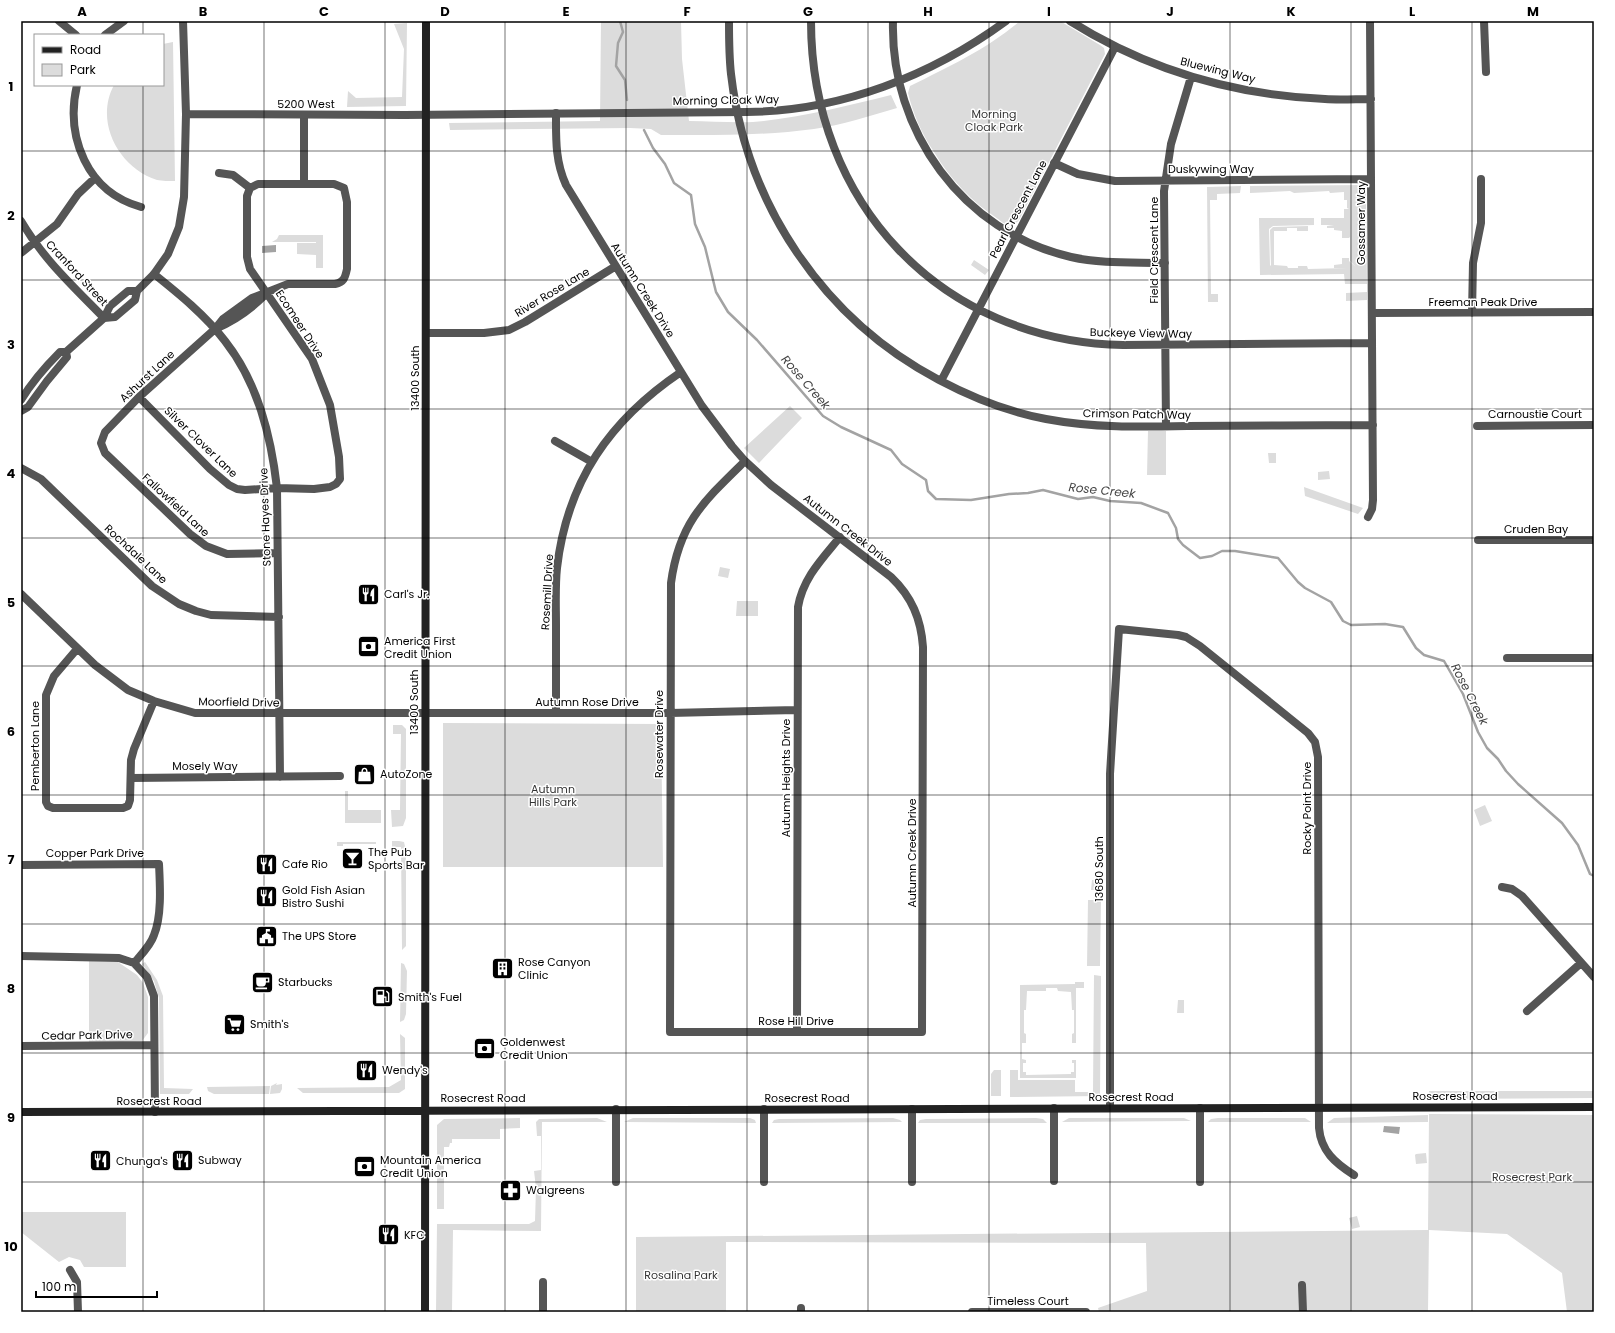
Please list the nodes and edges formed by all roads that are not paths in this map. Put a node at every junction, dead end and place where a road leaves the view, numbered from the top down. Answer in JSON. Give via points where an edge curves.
{"nodes":[{"id":1,"x":59,"y":21,"type":"edge"},
{"id":2,"x":124,"y":21,"type":"edge"},
{"id":3,"x":183,"y":21,"type":"edge"},
{"id":4,"x":426,"y":21,"type":"edge"},
{"id":5,"x":729,"y":21,"type":"edge"},
{"id":6,"x":811,"y":21,"type":"edge"},
{"id":7,"x":893,"y":21,"type":"edge"},
{"id":8,"x":1006,"y":21,"type":"edge"},
{"id":9,"x":1070,"y":21,"type":"edge"},
{"id":10,"x":1370,"y":21,"type":"edge"},
{"id":11,"x":1484,"y":21,"type":"edge"},
{"id":12,"x":75,"y":34,"type":"edge"},
{"id":13,"x":106,"y":34,"type":"edge"},
{"id":14,"x":1115,"y":47,"type":"junction"},
{"id":15,"x":1486,"y":72,"type":"dead end"},
{"id":16,"x":1191,"y":77,"type":"junction"},
{"id":17,"x":899,"y":82,"type":"junction"},
{"id":18,"x":77,"y":86,"type":"edge"},
{"id":19,"x":1371,"y":99,"type":"junction"},
{"id":20,"x":820,"y":104,"type":"junction"},
{"id":21,"x":738,"y":112,"type":"junction"},
{"id":22,"x":556,"y":113,"type":"junction"},
{"id":23,"x":186,"y":114,"type":"junction"},
{"id":24,"x":426,"y":114,"type":"junction"},
{"id":25,"x":304,"y":115,"type":"junction"},
{"id":26,"x":1054,"y":163,"type":"junction"},
{"id":27,"x":219,"y":173,"type":"dead end"},
{"id":28,"x":95,"y":178,"type":"junction"},
{"id":29,"x":1481,"y":178,"type":"dead end"},
{"id":30,"x":1371,"y":180,"type":"junction"},
{"id":31,"x":1165,"y":181,"type":"junction"},
{"id":32,"x":304,"y":184,"type":"junction"},
{"id":33,"x":250,"y":188,"type":"junction"},
{"id":34,"x":141,"y":207,"type":"dead end"},
{"id":35,"x":21,"y":221,"type":"edge"},
{"id":36,"x":1016,"y":236,"type":"junction"},
{"id":37,"x":34,"y":243,"type":"junction"},
{"id":38,"x":21,"y":253,"type":"edge"},
{"id":39,"x":1165,"y":263,"type":"junction"},
{"id":40,"x":616,"y":266,"type":"junction"},
{"id":41,"x":154,"y":274,"type":"junction"},
{"id":42,"x":267,"y":293,"type":"junction"},
{"id":43,"x":978,"y":309,"type":"junction"},
{"id":44,"x":1594,"y":312,"type":"edge"},
{"id":45,"x":1372,"y":313,"type":"junction"},
{"id":46,"x":1472,"y":313,"type":"junction"},
{"id":47,"x":104,"y":318,"type":"junction"},
{"id":48,"x":215,"y":329,"type":"junction"},
{"id":49,"x":426,"y":333,"type":"junction"},
{"id":50,"x":1372,"y":343,"type":"junction"},
{"id":51,"x":1166,"y":345,"type":"junction"},
{"id":52,"x":66,"y":352,"type":"junction"},
{"id":53,"x":681,"y":372,"type":"junction"},
{"id":54,"x":941,"y":381,"type":"junction"},
{"id":55,"x":139,"y":397,"type":"junction"},
{"id":56,"x":21,"y":400,"type":"edge"},
{"id":57,"x":21,"y":409,"type":"edge"},
{"id":58,"x":1373,"y":425,"type":"junction"},
{"id":59,"x":1594,"y":425,"type":"edge"},
{"id":60,"x":1166,"y":426,"type":"junction"},
{"id":61,"x":1477,"y":426,"type":"dead end"},
{"id":62,"x":555,"y":441,"type":"dead end"},
{"id":63,"x":101,"y":443,"type":"joint"},
{"id":64,"x":745,"y":461,"type":"junction"},
{"id":65,"x":592,"y":462,"type":"junction"},
{"id":66,"x":21,"y":468,"type":"edge"},
{"id":67,"x":277,"y":488,"type":"junction"},
{"id":68,"x":1368,"y":517,"type":"dead end"},
{"id":69,"x":840,"y":537,"type":"junction"},
{"id":70,"x":1478,"y":540,"type":"dead end"},
{"id":71,"x":1594,"y":540,"type":"edge"},
{"id":72,"x":277,"y":553,"type":"junction"},
{"id":73,"x":21,"y":594,"type":"edge"},
{"id":74,"x":278,"y":617,"type":"junction"},
{"id":75,"x":1119,"y":629,"type":"joint"},
{"id":76,"x":78,"y":649,"type":"junction"},
{"id":77,"x":1507,"y":658,"type":"dead end"},
{"id":78,"x":1594,"y":658,"type":"edge"},
{"id":79,"x":154,"y":701,"type":"junction"},
{"id":80,"x":797,"y":710,"type":"junction"},
{"id":81,"x":556,"y":713,"type":"junction"},
{"id":82,"x":670,"y":713,"type":"junction"},
{"id":83,"x":280,"y":714,"type":"junction"},
{"id":84,"x":425,"y":714,"type":"junction"},
{"id":85,"x":340,"y":776,"type":"dead end"},
{"id":86,"x":280,"y":777,"type":"junction"},
{"id":87,"x":131,"y":778,"type":"junction"},
{"id":88,"x":21,"y":865,"type":"edge"},
{"id":89,"x":1502,"y":887,"type":"dead end"},
{"id":90,"x":21,"y":956,"type":"edge"},
{"id":91,"x":134,"y":963,"type":"junction"},
{"id":92,"x":1582,"y":963,"type":"junction"},
{"id":93,"x":1594,"y":977,"type":"edge"},
{"id":94,"x":1527,"y":1011,"type":"dead end"},
{"id":95,"x":670,"y":1032,"type":"joint"},
{"id":96,"x":797,"y":1032,"type":"junction"},
{"id":97,"x":922,"y":1032,"type":"joint"},
{"id":98,"x":154,"y":1045,"type":"junction"},
{"id":99,"x":21,"y":1046,"type":"edge"},
{"id":100,"x":1594,"y":1107,"type":"edge"},
{"id":101,"x":1054,"y":1108,"type":"junction"},
{"id":102,"x":1110,"y":1108,"type":"junction"},
{"id":103,"x":1200,"y":1108,"type":"junction"},
{"id":104,"x":1318,"y":1108,"type":"junction"},
{"id":105,"x":616,"y":1109,"type":"junction"},
{"id":106,"x":764,"y":1109,"type":"junction"},
{"id":107,"x":912,"y":1109,"type":"junction"},
{"id":108,"x":425,"y":1110,"type":"junction"},
{"id":109,"x":21,"y":1112,"type":"edge"},
{"id":110,"x":155,"y":1112,"type":"junction"},
{"id":111,"x":1354,"y":1175,"type":"dead end"},
{"id":112,"x":1054,"y":1181,"type":"dead end"},
{"id":113,"x":616,"y":1182,"type":"dead end"},
{"id":114,"x":764,"y":1182,"type":"dead end"},
{"id":115,"x":912,"y":1182,"type":"dead end"},
{"id":116,"x":1200,"y":1182,"type":"dead end"},
{"id":117,"x":70,"y":1270,"type":"dead end"},
{"id":118,"x":543,"y":1282,"type":"dead end"},
{"id":119,"x":1302,"y":1285,"type":"dead end"},
{"id":120,"x":425,"y":1290,"type":"junction"},
{"id":121,"x":78,"y":1312,"type":"edge"},
{"id":122,"x":420,"y":1312,"type":"edge"},
{"id":123,"x":425,"y":1312,"type":"edge"},
{"id":124,"x":543,"y":1312,"type":"edge"},
{"id":125,"x":972,"y":1312,"type":"edge"},
{"id":126,"x":1086,"y":1312,"type":"edge"},
{"id":127,"x":1303,"y":1312,"type":"edge"}],
"edges":[{"from":1,"to":12,"type":"street"},
{"from":2,"to":13,"type":"street"},
{"from":3,"to":23,"type":"street"},
{"from":4,"to":24,"type":"main road","name":"13400 South"},
{"from":5,"to":21,"type":"street","name":"Crimson Patch Way","via":[[731,73]]},
{"from":6,"to":20,"type":"street","name":"Buckeye View Way","via":[[814,79]]},
{"from":7,"to":17,"type":"street","via":[[894,52]]},
{"from":8,"to":17,"type":"street","name":"Morning Cloak Way","via":[[966,48]]},
{"from":9,"to":14,"type":"street","name":"Bluewing Way"},
{"from":10,"to":19,"type":"street","name":"Gossamer Way"},
{"from":11,"to":15,"type":"street"},
{"from":14,"to":16,"type":"street","name":"Bluewing Way"},
{"from":14,"to":26,"type":"street","name":"Pearl Crescent Lane"},
{"from":16,"to":19,"type":"street","name":"Bluewing Way","via":[[1278,95]]},
{"from":16,"to":31,"type":"street","name":"Field Crescent Lane","via":[[1175,129]]},
{"from":17,"to":20,"type":"street","name":"Morning Cloak Way"},
{"from":17,"to":36,"type":"street","via":[[913,127],[940,172],[974,208]]},
{"from":18,"to":28,"type":"street","via":[[73,111],[75,133],[80,152]]},
{"from":19,"to":30,"type":"street","name":"Gossamer Way"},
{"from":20,"to":21,"type":"street","name":"Morning Cloak Way","via":[[782,110]]},
{"from":20,"to":43,"type":"street","name":"Buckeye View Way","via":[[826,129],[840,164],[859,199],[881,230],[930,278]]},
{"from":21,"to":22,"type":"street","name":"Morning Cloak Way"},
{"from":21,"to":54,"type":"street","name":"Crimson Patch Way","via":[[748,155],[763,192],[782,230],[804,264],[842,309],[869,334],[901,358]]},
{"from":22,"to":24,"type":"street","name":"Morning Cloak Way"},
{"from":22,"to":40,"type":"street","name":"Autumn Creek Drive","via":[[556,154],[562,177]]},
{"from":23,"to":25,"type":"street","name":"5200 West"},
{"from":23,"to":41,"type":"street","via":[[184,197],[180,227],[168,254]]},
{"from":24,"to":25,"type":"street","name":"5200 West"},
{"from":24,"to":49,"type":"main road","name":"13400 South"},
{"from":25,"to":32,"type":"street"},
{"from":26,"to":31,"type":"street","name":"Duskywing Way","via":[[1070,171],[1101,179]]},
{"from":26,"to":36,"type":"street","name":"Pearl Crescent Lane"},
{"from":27,"to":33,"type":"street","via":[[233,174]]},
{"from":28,"to":34,"type":"street","via":[[119,198]]},
{"from":28,"to":37,"type":"street","via":[[78,194],[57,224]]},
{"from":29,"to":46,"type":"street","via":[[1481,223],[1473,264]]},
{"from":30,"to":31,"type":"street","name":"Duskywing Way"},
{"from":30,"to":45,"type":"street","name":"Gossamer Way"},
{"from":31,"to":39,"type":"street","name":"Field Crescent Lane"},
{"from":32,"to":33,"type":"street","via":[[258,184]]},
{"from":32,"to":42,"type":"street","name":"Ashurst Lane","via":[[338,185],[346,192],[347,269],[344,279],[335,284],[288,284]]},
{"from":33,"to":42,"type":"street","name":"Ecomeer Drive","via":[[247,196],[248,262]]},
{"from":35,"to":37,"type":"street","name":"Cranford Street"},
{"from":36,"to":39,"type":"street","via":[[1048,250],[1083,260]]},
{"from":36,"to":43,"type":"street","name":"Pearl Crescent Lane"},
{"from":37,"to":38,"type":"street"},
{"from":37,"to":47,"type":"street","name":"Cranford Street"},
{"from":39,"to":51,"type":"street","name":"Field Crescent Lane"},
{"from":40,"to":49,"type":"street","name":"River Rose Lane","via":[[509,330],[484,333]]},
{"from":40,"to":53,"type":"street","name":"Autumn Creek Drive"},
{"from":41,"to":47,"type":"street","via":[[137,291],[135,300],[115,316]]},
{"from":41,"to":48,"type":"street","name":"Stone Hayes Drive","via":[[185,299]]},
{"from":42,"to":48,"type":"street","name":"Ashurst Lane","via":[[252,298],[223,319]]},
{"from":42,"to":67,"type":"street","name":"Ecomeer Drive","via":[[312,359],[330,405],[341,473],[340,479],[330,487]]},
{"from":43,"to":51,"type":"street","name":"Buckeye View Way","via":[[1022,328],[1065,340],[1109,345]]},
{"from":43,"to":54,"type":"street","name":"Pearl Crescent Lane"},
{"from":44,"to":46,"type":"street","name":"Freeman Peak Drive"},
{"from":45,"to":46,"type":"street","name":"Freeman Peak Drive"},
{"from":45,"to":50,"type":"street","name":"Gossamer Way"},
{"from":47,"to":52,"type":"street"},
{"from":48,"to":55,"type":"street","name":"Ashurst Lane"},
{"from":48,"to":67,"type":"street","name":"Stone Hayes Drive","via":[[240,362],[254,389],[272,451]]},
{"from":49,"to":84,"type":"main road","name":"13400 South"},
{"from":50,"to":51,"type":"street","name":"Buckeye View Way"},
{"from":50,"to":58,"type":"street","name":"Gossamer Way"},
{"from":51,"to":60,"type":"street","name":"Field Crescent Lane"},
{"from":52,"to":56,"type":"street","via":[[60,352],[45,367]]},
{"from":52,"to":57,"type":"street","via":[[67,357],[28,407]]},
{"from":53,"to":64,"type":"street","name":"Autumn Creek Drive","via":[[716,426]]},
{"from":53,"to":65,"type":"street","name":"Rosemill Drive","via":[[657,387],[632,410],[608,437]]},
{"from":54,"to":60,"type":"street","name":"Crimson Patch Way","via":[[987,403],[1047,419],[1098,426]]},
{"from":55,"to":63,"type":"street","name":"Ashurst Lane","via":[[105,432]]},
{"from":55,"to":67,"type":"street","name":"Silver Clover Lane","via":[[229,485],[245,490]]},
{"from":58,"to":60,"type":"street","name":"Crimson Patch Way"},
{"from":58,"to":68,"type":"street","name":"Gossamer Way","via":[[1373,500]]},
{"from":59,"to":61,"type":"street","name":"Carnoustie Court"},
{"from":62,"to":65,"type":"street"},
{"from":63,"to":72,"type":"street","name":"Fallowfield Lane","via":[[106,453],[190,534],[206,546],[227,554]]},
{"from":64,"to":69,"type":"street","name":"Autumn Creek Drive"},
{"from":64,"to":82,"type":"street","name":"Rosewater Drive","via":[[706,499],[682,538],[676,553],[671,583]]},
{"from":65,"to":81,"type":"street","name":"Rosemill Drive","via":[[574,499],[560,549],[556,585]]},
{"from":66,"to":74,"type":"street","name":"Rochdale Lane","via":[[41,479],[152,586],[179,604],[211,615]]},
{"from":67,"to":72,"type":"street","name":"Stone Hayes Drive"},
{"from":69,"to":80,"type":"street","name":"Autumn Heights Drive","via":[[813,570],[800,596],[797,617]]},
{"from":69,"to":97,"type":"street","name":"Autumn Creek Drive","via":[[899,584],[913,605],[921,629]]},
{"from":70,"to":71,"type":"street","name":"Cruden Bay"},
{"from":72,"to":74,"type":"street","name":"Stone Hayes Drive"},
{"from":73,"to":76,"type":"street","name":"Moorfield Drive"},
{"from":74,"to":83,"type":"street","name":"Stone Hayes Drive"},
{"from":75,"to":102,"type":"street","name":"13680 South","via":[[1110,774]]},
{"from":75,"to":104,"type":"street","name":"Rocky Point Drive","via":[[1170,633],[1186,637],[1302,728],[1315,742],[1318,757]]},
{"from":76,"to":79,"type":"street","name":"Moorfield Drive","via":[[128,690]]},
{"from":76,"to":87,"type":"street","name":"Pemberton Lane","via":[[54,676],[46,695],[46,802],[53,808],[123,808],[128,806],[130,800]]},
{"from":77,"to":78,"type":"street"},
{"from":79,"to":83,"type":"street","name":"Moorfield Drive","via":[[195,713]]},
{"from":79,"to":87,"type":"street","via":[[134,749]]},
{"from":80,"to":82,"type":"street","name":"Autumn Rose Drive"},
{"from":80,"to":96,"type":"street","name":"Autumn Heights Drive"},
{"from":81,"to":82,"type":"street","name":"Autumn Rose Drive"},
{"from":81,"to":84,"type":"street","name":"Autumn Rose Drive"},
{"from":82,"to":95,"type":"street","name":"Rosewater Drive"},
{"from":83,"to":84,"type":"street","name":"Moorfield Drive"},
{"from":83,"to":86,"type":"street","name":"Stone Hayes Drive"},
{"from":84,"to":108,"type":"main road","name":"13400 South"},
{"from":85,"to":86,"type":"street","name":"Mosely Way"},
{"from":86,"to":87,"type":"street","name":"Mosely Way"},
{"from":88,"to":91,"type":"street","name":"Copper Park Drive","via":[[159,864],[158,921],[154,937]]},
{"from":89,"to":92,"type":"street","via":[[1512,889],[1522,896]]},
{"from":90,"to":91,"type":"street","via":[[103,956]]},
{"from":91,"to":98,"type":"street","via":[[147,977],[154,996]]},
{"from":92,"to":93,"type":"street"},
{"from":92,"to":94,"type":"street"},
{"from":95,"to":96,"type":"street","name":"Rose Hill Drive"},
{"from":96,"to":97,"type":"street","name":"Rose Hill Drive"},
{"from":98,"to":99,"type":"street","name":"Cedar Park Drive"},
{"from":98,"to":110,"type":"street"},
{"from":100,"to":104,"type":"main road","name":"Rosecrest Road"},
{"from":101,"to":102,"type":"main road","name":"Rosecrest Road"},
{"from":101,"to":107,"type":"main road","name":"Rosecrest Road"},
{"from":101,"to":112,"type":"street"},
{"from":102,"to":103,"type":"main road","name":"Rosecrest Road"},
{"from":103,"to":104,"type":"main road","name":"Rosecrest Road"},
{"from":103,"to":116,"type":"street"},
{"from":104,"to":111,"type":"street","via":[[1319,1134],[1325,1150],[1337,1164]]},
{"from":105,"to":106,"type":"main road","name":"Rosecrest Road"},
{"from":105,"to":108,"type":"main road","name":"Rosecrest Road"},
{"from":105,"to":113,"type":"street"},
{"from":106,"to":107,"type":"main road","name":"Rosecrest Road"},
{"from":106,"to":114,"type":"street"},
{"from":107,"to":115,"type":"street"},
{"from":108,"to":110,"type":"main road","name":"Rosecrest Road"},
{"from":108,"to":120,"type":"main road","name":"13400 South"},
{"from":109,"to":110,"type":"main road","name":"Rosecrest Road"},
{"from":117,"to":121,"type":"street","via":[[77,1282]]},
{"from":118,"to":124,"type":"street"},
{"from":119,"to":127,"type":"street"},
{"from":120,"to":122,"type":"main road"},
{"from":120,"to":123,"type":"main road","name":"13400 South"},
{"from":125,"to":126,"type":"street","name":"Timeless Court"}]}
